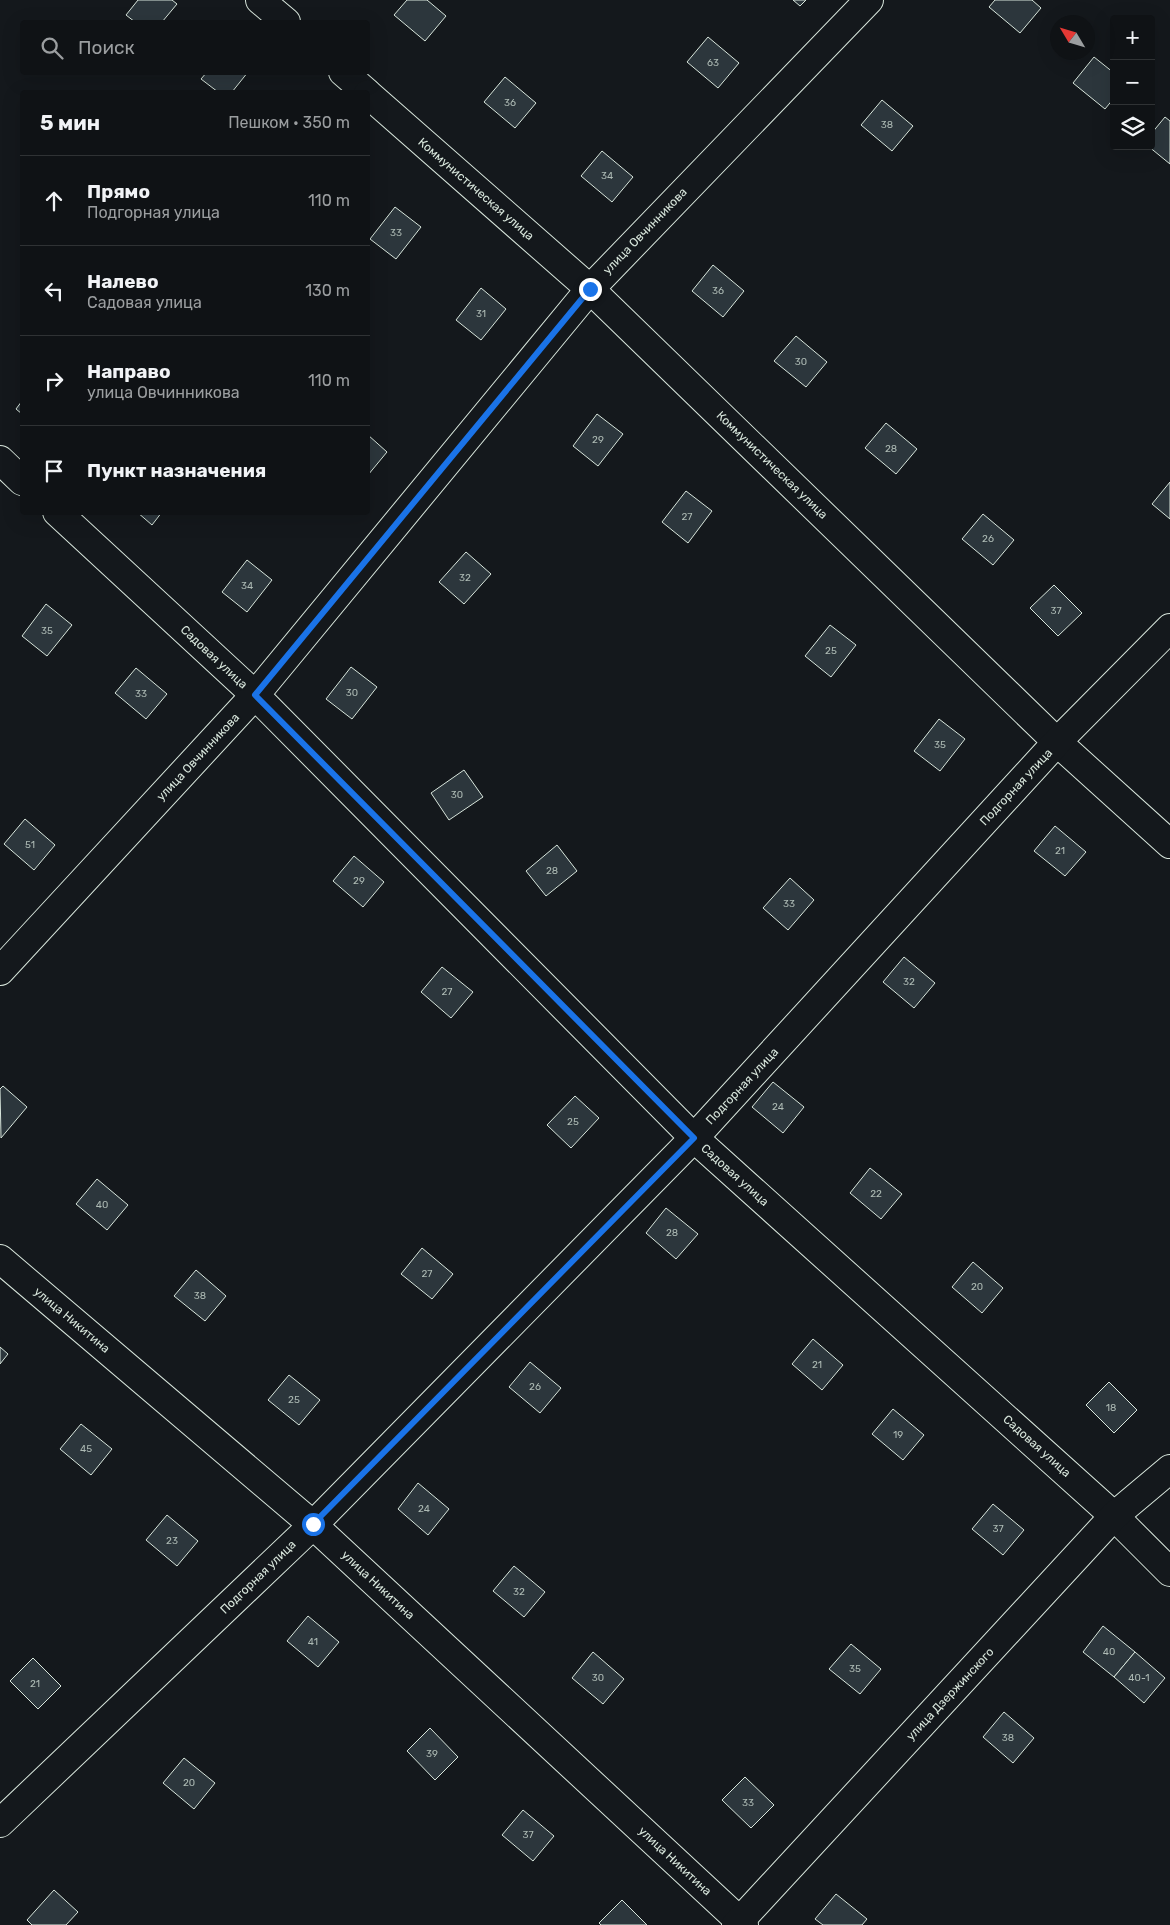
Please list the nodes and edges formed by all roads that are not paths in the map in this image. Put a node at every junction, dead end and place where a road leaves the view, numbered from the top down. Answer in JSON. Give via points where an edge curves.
{"nodes":[{"id":1,"x":260,"y":0,"type":"edge"},
{"id":2,"x":869,"y":0,"type":"edge"},
{"id":3,"x":284,"y":20,"type":"edge"},
{"id":4,"x":346,"y":75,"type":"edge"},
{"id":5,"x":364,"y":90,"type":"edge"},
{"id":6,"x":370,"y":96,"type":"edge"},
{"id":7,"x":590,"y":289,"type":"junction"},
{"id":8,"x":0,"y":460,"type":"edge"},
{"id":9,"x":20,"y":478,"type":"edge"},
{"id":10,"x":60,"y":515,"type":"edge"},
{"id":11,"x":1170,"y":628,"type":"edge"},
{"id":12,"x":255,"y":695,"type":"junction"},
{"id":13,"x":1058,"y":742,"type":"junction"},
{"id":14,"x":1170,"y":844,"type":"edge"},
{"id":15,"x":0,"y":971,"type":"edge"},
{"id":16,"x":694,"y":1138,"type":"junction"},
{"id":17,"x":0,"y":1259,"type":"edge"},
{"id":18,"x":1170,"y":1469,"type":"edge"},
{"id":19,"x":1114,"y":1516,"type":"junction"},
{"id":20,"x":313,"y":1524,"type":"junction"},
{"id":21,"x":1170,"y":1572,"type":"edge"},
{"id":22,"x":0,"y":1823,"type":"edge"},
{"id":23,"x":740,"y":1924,"type":"edge"}],
"edges":[{"from":1,"to":3,"type":"street"},
{"from":2,"to":7,"type":"street","name":"улица Овчинникова"},
{"from":4,"to":5,"type":"street","name":"Коммунистическая улица"},
{"from":6,"to":7,"type":"street","name":"Коммунистическая улица"},
{"from":7,"to":12,"type":"street","name":"улица Овчинникова"},
{"from":7,"to":13,"type":"street","name":"Коммунистическая улица"},
{"from":8,"to":9,"type":"street"},
{"from":10,"to":12,"type":"street","name":"Садовая улица"},
{"from":11,"to":13,"type":"street","name":"Подгорная улица"},
{"from":12,"to":15,"type":"street","name":"улица Овчинникова"},
{"from":12,"to":16,"type":"street","name":"Садовая улица"},
{"from":13,"to":14,"type":"street","name":"Коммунистическая улица"},
{"from":13,"to":16,"type":"street","name":"Подгорная улица"},
{"from":16,"to":19,"type":"street","name":"Садовая улица"},
{"from":16,"to":20,"type":"street","name":"Подгорная улица"},
{"from":17,"to":20,"type":"street","name":"улица Никитина"},
{"from":18,"to":19,"type":"street","name":"улица Дзержинского"},
{"from":19,"to":21,"type":"street","name":"Садовая улица"},
{"from":19,"to":23,"type":"street","name":"улица Дзержинского"},
{"from":20,"to":22,"type":"street","name":"Подгорная улица"},
{"from":20,"to":23,"type":"street","name":"улица Никитина"}]}
